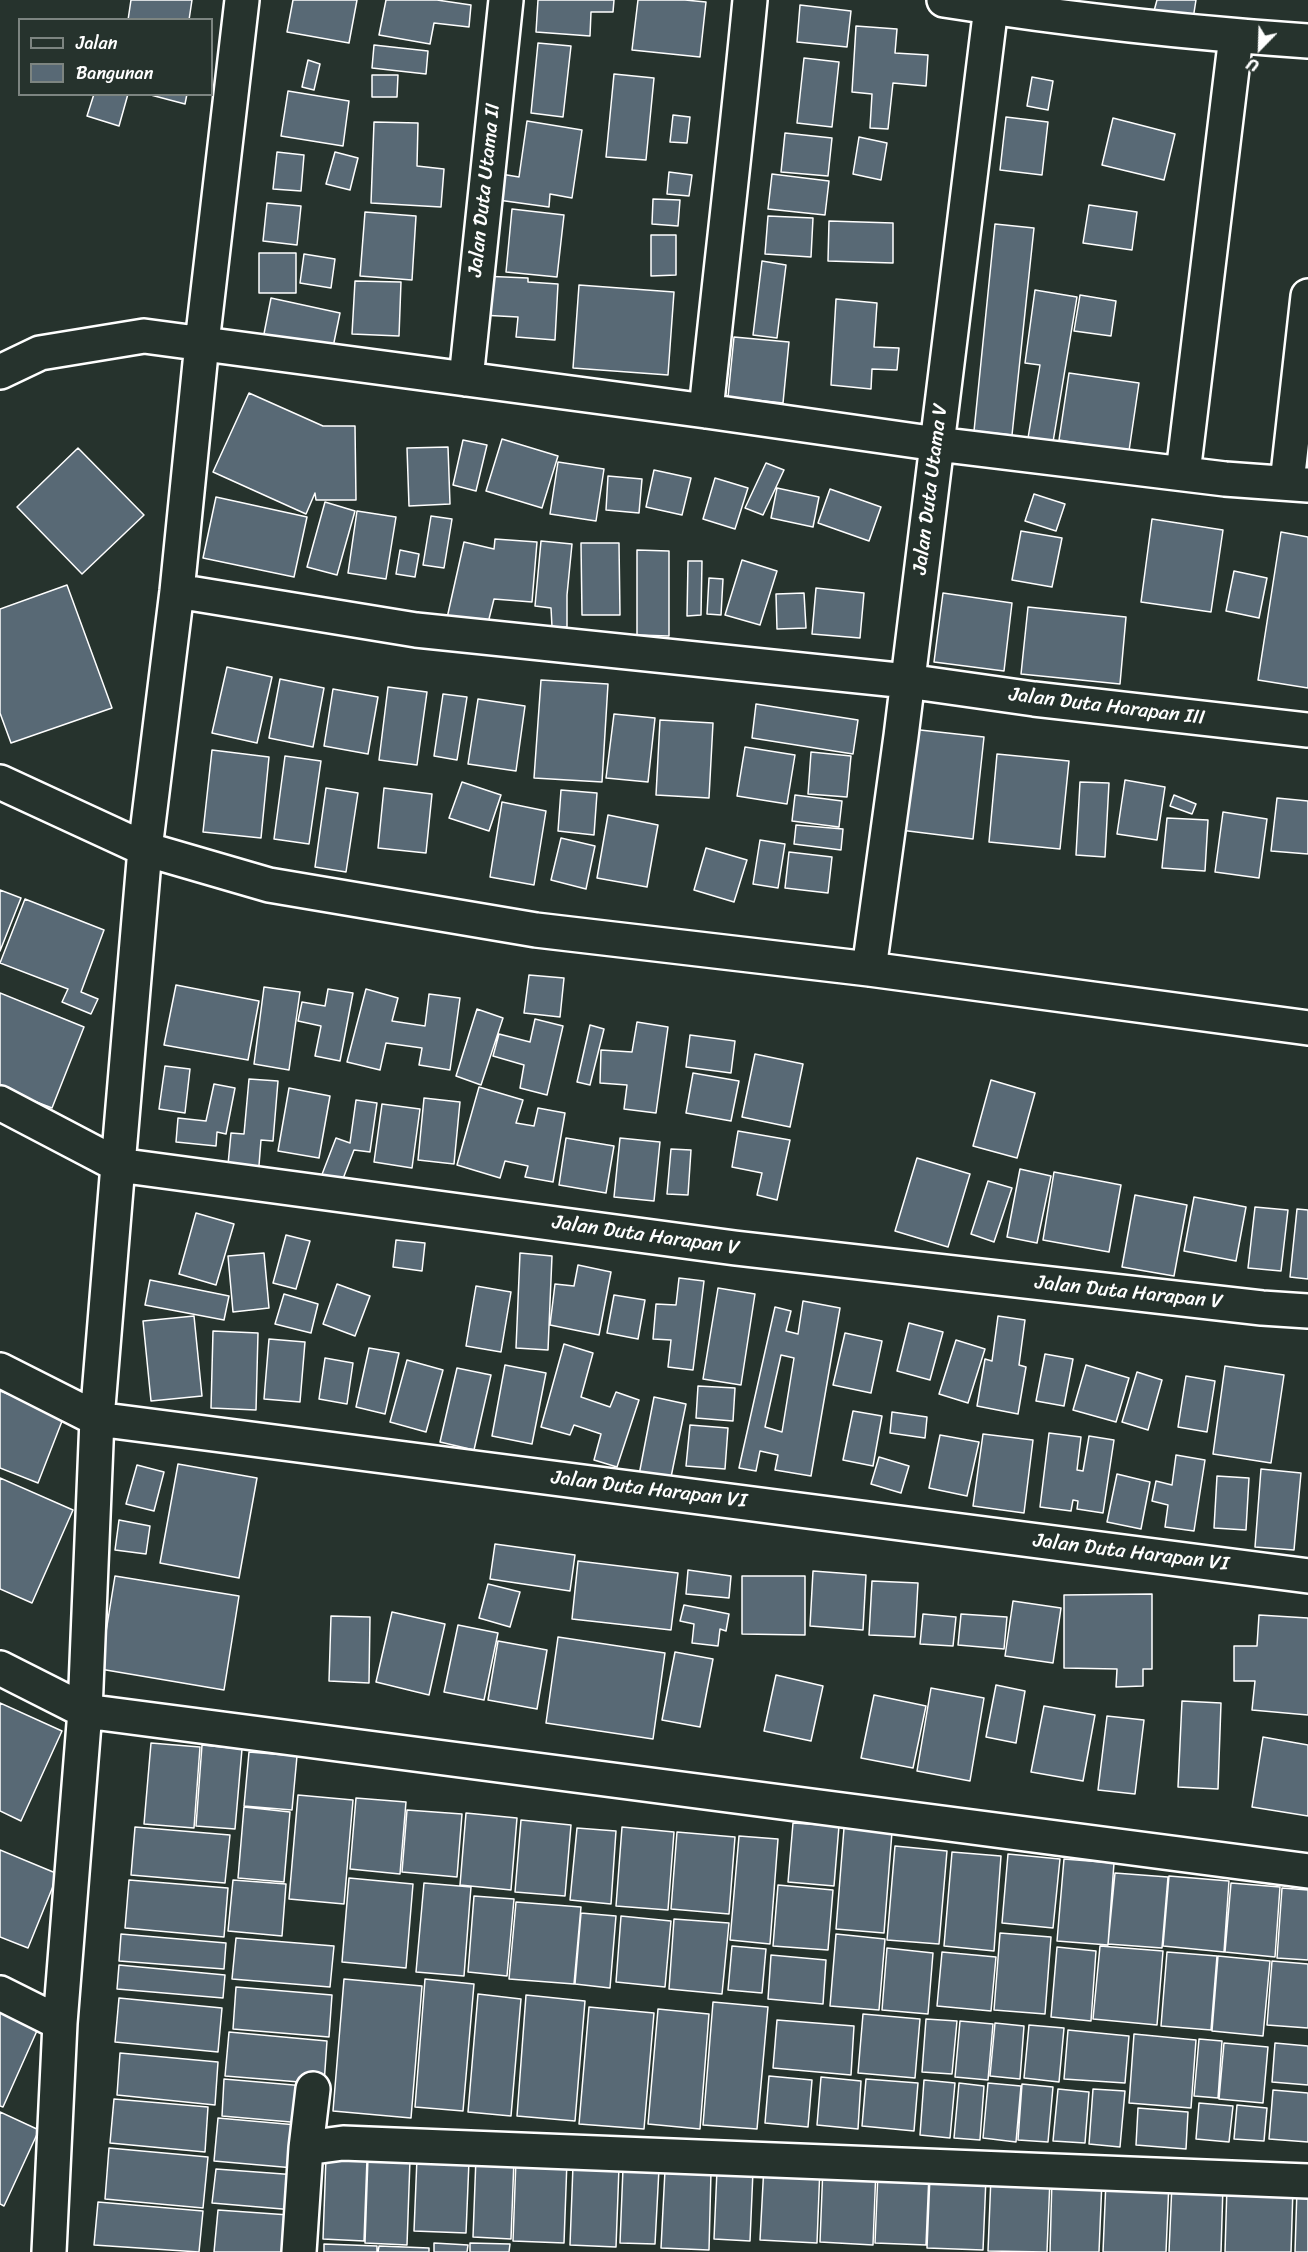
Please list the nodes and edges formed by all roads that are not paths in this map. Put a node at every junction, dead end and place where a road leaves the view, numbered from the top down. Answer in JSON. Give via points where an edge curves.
{"nodes":[{"id":1,"x":242,"y":0,"type":"edge"},
{"id":2,"x":506,"y":0,"type":"edge"},
{"id":3,"x":750,"y":0,"type":"edge"},
{"id":4,"x":944,"y":0,"type":"edge"},
{"id":5,"x":991,"y":7,"type":"junction"},
{"id":6,"x":1236,"y":36,"type":"junction"},
{"id":7,"x":1308,"y":41,"type":"edge"},
{"id":8,"x":1308,"y":297,"type":"edge"},
{"id":9,"x":202,"y":343,"type":"junction"},
{"id":10,"x":0,"y":372,"type":"edge"},
{"id":11,"x":466,"y":379,"type":"junction"},
{"id":12,"x":706,"y":411,"type":"junction"},
{"id":13,"x":937,"y":444,"type":"junction"},
{"id":14,"x":1183,"y":473,"type":"junction"},
{"id":15,"x":1298,"y":484,"type":"edge"},
{"id":16,"x":177,"y":591,"type":"junction"},
{"id":17,"x":907,"y":681,"type":"junction"},
{"id":18,"x":1308,"y":730,"type":"edge"},
{"id":19,"x":0,"y":782,"type":"edge"},
{"id":20,"x":145,"y":849,"type":"junction"},
{"id":21,"x":869,"y":969,"type":"junction"},
{"id":22,"x":1308,"y":1028,"type":"edge"},
{"id":23,"x":0,"y":1104,"type":"edge"},
{"id":24,"x":118,"y":1165,"type":"junction"},
{"id":25,"x":1308,"y":1311,"type":"edge"},
{"id":26,"x":0,"y":1370,"type":"edge"},
{"id":27,"x":98,"y":1419,"type":"junction"},
{"id":28,"x":1308,"y":1576,"type":"edge"},
{"id":29,"x":0,"y":1668,"type":"edge"},
{"id":30,"x":85,"y":1711,"type":"junction"},
{"id":31,"x":1308,"y":1871,"type":"edge"},
{"id":32,"x":0,"y":1993,"type":"edge"},
{"id":33,"x":60,"y":2023,"type":"junction"},
{"id":34,"x":313,"y":2089,"type":"dead end"},
{"id":35,"x":306,"y":2148,"type":"junction"},
{"id":36,"x":1308,"y":2181,"type":"edge"},
{"id":37,"x":49,"y":2252,"type":"edge"},
{"id":38,"x":299,"y":2252,"type":"edge"}],
"edges":[{"from":1,"to":9,"type":"street"},
{"from":2,"to":11,"type":"street","name":"Jalan Duta Utama II"},
{"from":3,"to":12,"type":"street"},
{"from":4,"to":5,"type":"street"},
{"from":5,"to":6,"type":"street"},
{"from":5,"to":13,"type":"street","name":"Jalan Duta Utama V"},
{"from":6,"to":7,"type":"street"},
{"from":6,"to":14,"type":"street"},
{"from":8,"to":15,"type":"street"},
{"from":9,"to":10,"type":"street","via":[[144,336],[40,353]]},
{"from":9,"to":11,"type":"street"},
{"from":9,"to":16,"type":"street"},
{"from":11,"to":12,"type":"street"},
{"from":12,"to":13,"type":"street"},
{"from":13,"to":14,"type":"street"},
{"from":13,"to":17,"type":"street","name":"Jalan Duta Utama V"},
{"from":14,"to":15,"type":"street"},
{"from":16,"to":17,"type":"street","name":"Jalan Duta Harapan III","via":[[416,630]]},
{"from":16,"to":20,"type":"street"},
{"from":17,"to":18,"type":"street","name":"Jalan Duta Harapan III"},
{"from":17,"to":21,"type":"street","name":"Jalan Duta Utama V"},
{"from":19,"to":20,"type":"street"},
{"from":20,"to":21,"type":"street","via":[[269,885],[362,902],[536,930]]},
{"from":20,"to":24,"type":"street"},
{"from":21,"to":22,"type":"street"},
{"from":23,"to":24,"type":"street","name":"Jalan Duta Harapan V"},
{"from":24,"to":25,"type":"street","name":"Jalan Duta Harapan V","via":[[735,1248]]},
{"from":24,"to":27,"type":"street"},
{"from":26,"to":27,"type":"street","name":"Jalan Duta Harapan VI"},
{"from":27,"to":28,"type":"street","name":"Jalan Duta Harapan VI"},
{"from":27,"to":30,"type":"street"},
{"from":29,"to":30,"type":"street"},
{"from":30,"to":31,"type":"street"},
{"from":30,"to":33,"type":"street"},
{"from":32,"to":33,"type":"street"},
{"from":33,"to":37,"type":"street"},
{"from":34,"to":35,"type":"street"},
{"from":35,"to":36,"type":"street","via":[[343,2143]]},
{"from":35,"to":38,"type":"street"}]}
